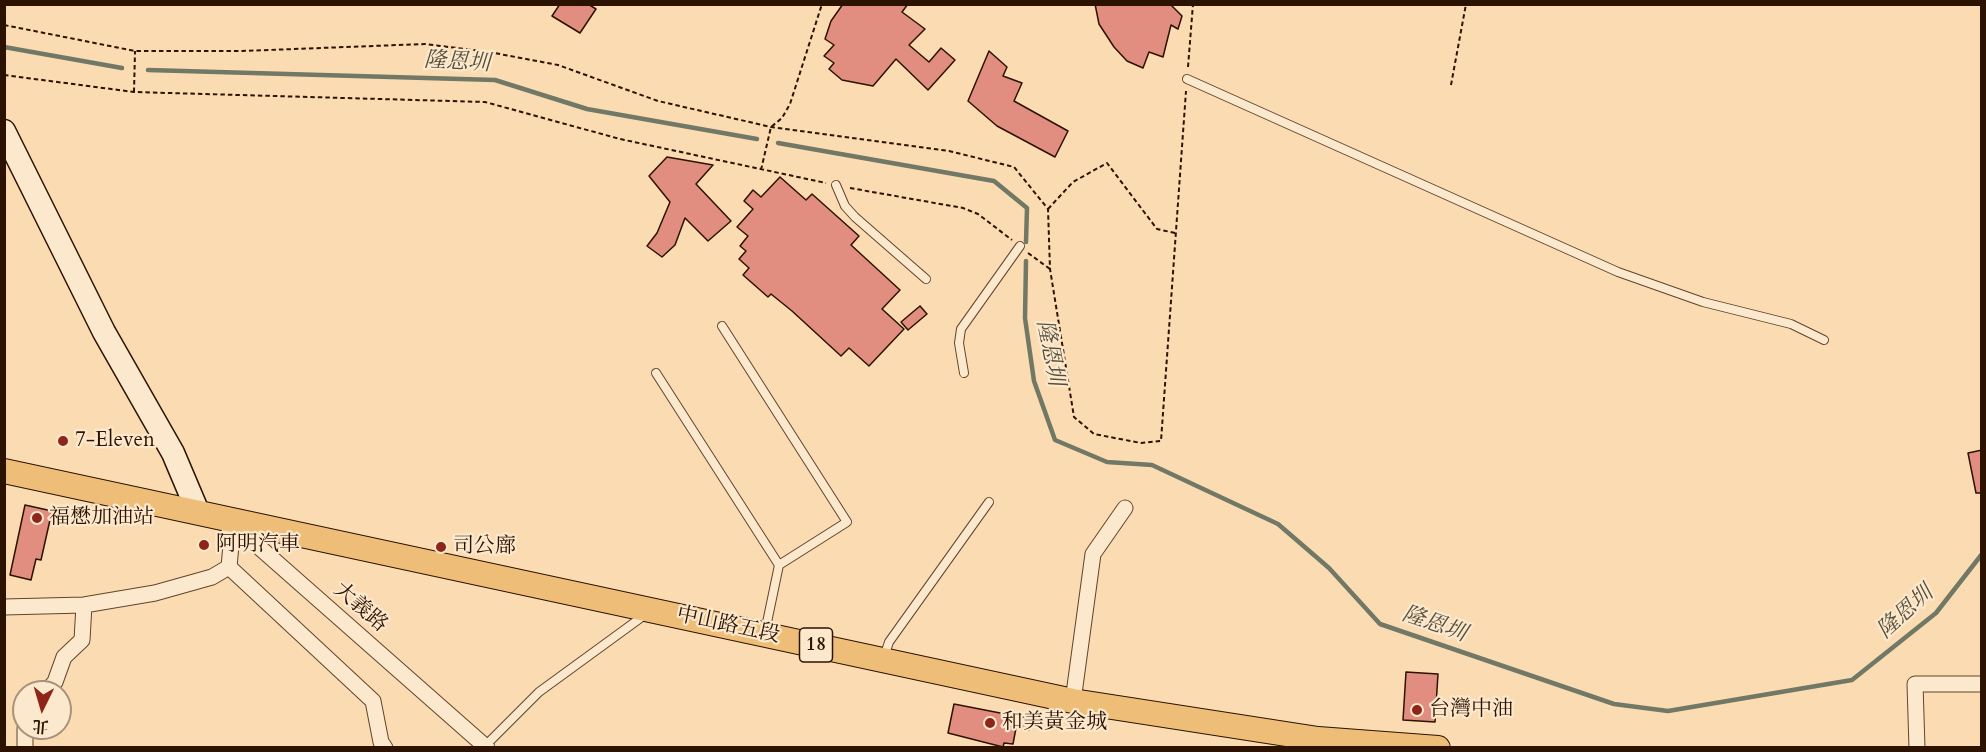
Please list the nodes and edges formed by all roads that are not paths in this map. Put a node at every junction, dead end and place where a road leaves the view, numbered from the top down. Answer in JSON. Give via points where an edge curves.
{"nodes":[{"id":1,"x":1187,"y":79,"type":"road end"},
{"id":2,"x":4,"y":131,"type":"edge"},
{"id":3,"x":836,"y":185,"type":"road end"},
{"id":4,"x":1020,"y":246,"type":"road end"},
{"id":5,"x":926,"y":279,"type":"dead end"},
{"id":6,"x":722,"y":326,"type":"dead end"},
{"id":7,"x":1824,"y":340,"type":"dead end"},
{"id":8,"x":964,"y":373,"type":"dead end"},
{"id":9,"x":656,"y":374,"type":"dead end"},
{"id":10,"x":4,"y":471,"type":"edge"},
{"id":11,"x":989,"y":502,"type":"dead end"},
{"id":12,"x":1125,"y":508,"type":"dead end"},
{"id":13,"x":198,"y":512,"type":"junction"},
{"id":14,"x":242,"y":532,"type":"junction"},
{"id":15,"x":779,"y":565,"type":"junction"},
{"id":16,"x":229,"y":567,"type":"junction"},
{"id":17,"x":84,"y":604,"type":"junction"},
{"id":18,"x":4,"y":607,"type":"edge"},
{"id":19,"x":652,"y":609,"type":"junction"},
{"id":20,"x":765,"y":634,"type":"junction"},
{"id":21,"x":883,"y":659,"type":"junction"},
{"id":22,"x":56,"y":680,"type":"edge"},
{"id":23,"x":1982,"y":684,"type":"edge"},
{"id":24,"x":1073,"y":701,"type":"junction"},
{"id":25,"x":1318,"y":743,"type":"edge"},
{"id":26,"x":385,"y":747,"type":"edge"},
{"id":27,"x":486,"y":747,"type":"edge"},
{"id":28,"x":1438,"y":747,"type":"edge"},
{"id":29,"x":1917,"y":747,"type":"edge"}],
"edges":[{"from":1,"to":7,"type":"lane","via":[[1617,272],[1703,302],[1791,324]]},
{"from":2,"to":13,"type":"street","via":[[104,332],[172,453]]},
{"from":3,"to":5,"type":"lane","via":[[855,217]]},
{"from":4,"to":8,"type":"lane","via":[[961,328]]},
{"from":6,"to":15,"type":"lane","via":[[847,522]]},
{"from":9,"to":15,"type":"lane"},
{"from":10,"to":13,"type":"main road","number":"18"},
{"from":11,"to":21,"type":"lane","via":[[889,642]]},
{"from":12,"to":24,"type":"street","via":[[1093,554]]},
{"from":13,"to":14,"type":"street","name":"大義路"},
{"from":13,"to":19,"type":"main road","name":"中山路五段","number":"18"},
{"from":14,"to":16,"type":"street","via":[[231,545]]},
{"from":14,"to":27,"type":"street","name":"大義路"},
{"from":15,"to":20,"type":"lane"},
{"from":16,"to":17,"type":"street","via":[[212,577],[155,593]]},
{"from":16,"to":26,"type":"street","via":[[373,701]]},
{"from":17,"to":18,"type":"street"},
{"from":17,"to":22,"type":"street","via":[[82,640],[64,657]]},
{"from":19,"to":20,"type":"main road","name":"中山路五段","number":"18"},
{"from":19,"to":27,"type":"lane","via":[[539,692]]},
{"from":20,"to":21,"type":"main road","name":"中山路五段","number":"18"},
{"from":21,"to":24,"type":"main road","name":"中山路五段","number":"18"},
{"from":23,"to":29,"type":"street","via":[[1915,684]]},
{"from":24,"to":25,"type":"main road","name":"中山路五段","number":"18"},
{"from":25,"to":28,"type":"main road","name":"中山路五段","number":"18"}]}
